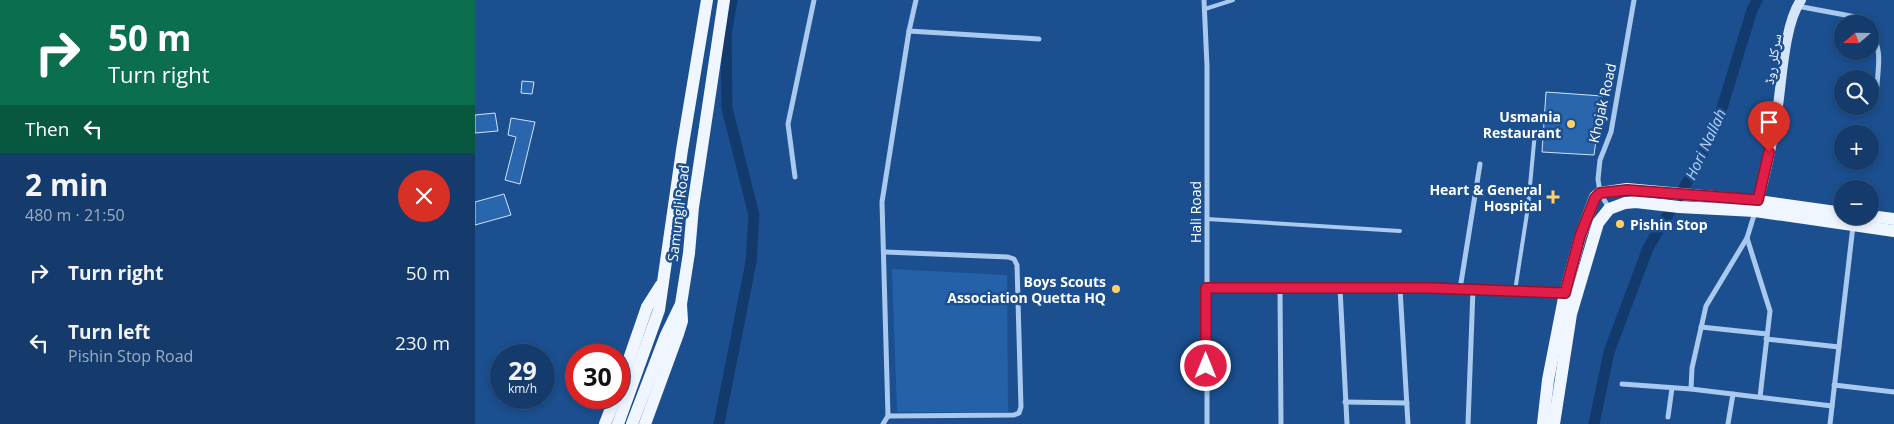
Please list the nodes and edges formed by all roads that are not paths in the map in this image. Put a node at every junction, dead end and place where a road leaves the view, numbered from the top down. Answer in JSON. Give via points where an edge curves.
{"nodes":[{"id":1,"x":707,"y":0,"type":"edge"},
{"id":2,"x":724,"y":0,"type":"edge"},
{"id":3,"x":814,"y":0,"type":"edge"},
{"id":4,"x":915,"y":0,"type":"edge"},
{"id":5,"x":1204,"y":0,"type":"edge"},
{"id":6,"x":1233,"y":0,"type":"edge"},
{"id":7,"x":1634,"y":0,"type":"edge"},
{"id":8,"x":1799,"y":3,"type":"edge"},
{"id":9,"x":1205,"y":8,"type":"junction"},
{"id":10,"x":1847,"y":15,"type":"edge"},
{"id":11,"x":909,"y":31,"type":"junction"},
{"id":12,"x":1039,"y":39,"type":"dead end"},
{"id":13,"x":1535,"y":132,"type":"dead end"},
{"id":14,"x":1480,"y":164,"type":"dead end"},
{"id":15,"x":795,"y":177,"type":"dead end"},
{"id":16,"x":1600,"y":193,"type":"junction"},
{"id":17,"x":1757,"y":206,"type":"junction"},
{"id":18,"x":1609,"y":209,"type":"junction"},
{"id":19,"x":1834,"y":212,"type":"edge"},
{"id":20,"x":1879,"y":217,"type":"edge"},
{"id":21,"x":1207,"y":219,"type":"junction"},
{"id":22,"x":1894,"y":219,"type":"edge"},
{"id":23,"x":1853,"y":226,"type":"junction"},
{"id":24,"x":1894,"y":230,"type":"edge"},
{"id":25,"x":1400,"y":231,"type":"dead end"},
{"id":26,"x":1747,"y":238,"type":"junction"},
{"id":27,"x":885,"y":252,"type":"junction"},
{"id":28,"x":663,"y":280,"type":"junction"},
{"id":29,"x":1206,"y":288,"type":"junction"},
{"id":30,"x":1280,"y":288,"type":"junction"},
{"id":31,"x":1339,"y":288,"type":"junction"},
{"id":32,"x":1400,"y":288,"type":"junction"},
{"id":33,"x":1460,"y":289,"type":"junction"},
{"id":34,"x":1473,"y":289,"type":"junction"},
{"id":35,"x":1515,"y":291,"type":"junction"},
{"id":36,"x":1565,"y":293,"type":"junction"},
{"id":37,"x":681,"y":304,"type":"junction"},
{"id":38,"x":1701,"y":327,"type":"junction"},
{"id":39,"x":1767,"y":337,"type":"junction"},
{"id":40,"x":1839,"y":348,"type":"junction"},
{"id":41,"x":630,"y":356,"type":"edge"},
{"id":42,"x":1622,"y":384,"type":"dead end"},
{"id":43,"x":1834,"y":385,"type":"junction"},
{"id":44,"x":1672,"y":388,"type":"junction"},
{"id":45,"x":1691,"y":389,"type":"junction"},
{"id":46,"x":1894,"y":392,"type":"edge"},
{"id":47,"x":1733,"y":394,"type":"junction"},
{"id":48,"x":1760,"y":397,"type":"junction"},
{"id":49,"x":1345,"y":402,"type":"junction"},
{"id":50,"x":1407,"y":403,"type":"junction"},
{"id":51,"x":1832,"y":406,"type":"junction"},
{"id":52,"x":611,"y":409,"type":"edge"},
{"id":53,"x":888,"y":416,"type":"junction"},
{"id":54,"x":1668,"y":417,"type":"dead end"},
{"id":55,"x":605,"y":424,"type":"edge"},
{"id":56,"x":618,"y":424,"type":"edge"},
{"id":57,"x":632,"y":424,"type":"edge"},
{"id":58,"x":645,"y":424,"type":"edge"},
{"id":59,"x":883,"y":424,"type":"edge"},
{"id":60,"x":1207,"y":424,"type":"edge"},
{"id":61,"x":1281,"y":424,"type":"edge"},
{"id":62,"x":1347,"y":424,"type":"edge"},
{"id":63,"x":1408,"y":424,"type":"edge"},
{"id":64,"x":1468,"y":424,"type":"edge"},
{"id":65,"x":1543,"y":424,"type":"edge"},
{"id":66,"x":1554,"y":424,"type":"edge"},
{"id":67,"x":1727,"y":424,"type":"edge"},
{"id":68,"x":1830,"y":424,"type":"edge"}],
"edges":[{"from":1,"to":28,"type":"main road","name":"Samungli Road"},
{"from":2,"to":37,"type":"main road","name":"Samungli Road"},
{"from":3,"to":15,"type":"street","via":[[788,124]]},
{"from":4,"to":11,"type":"street"},
{"from":5,"to":9,"type":"street","name":"Hali Road"},
{"from":6,"to":9,"type":"lane"},
{"from":7,"to":16,"type":"street","name":"Khojak Road","via":[[1611,132],[1600,160]]},
{"from":8,"to":10,"type":"street"},
{"from":8,"to":17,"type":"street","name":"سرکلر روڈ","via":[[1789,34],[1777,119]]},
{"from":9,"to":21,"type":"street","name":"Hali Road"},
{"from":11,"to":12,"type":"street"},
{"from":11,"to":27,"type":"street","via":[[882,202]]},
{"from":13,"to":35,"type":"lane","via":[[1529,207]]},
{"from":14,"to":33,"type":"street"},
{"from":16,"to":17,"type":"main road","via":[[1627,190],[1673,193]]},
{"from":16,"to":18,"type":"street","name":"Khojak Road"},
{"from":16,"to":36,"type":"main road","via":[[1580,236]]},
{"from":17,"to":18,"type":"main road","via":[[1679,207],[1625,203]]},
{"from":17,"to":19,"type":"main road"},
{"from":17,"to":23,"type":"main road"},
{"from":17,"to":26,"type":"street"},
{"from":18,"to":66,"type":"main road","via":[[1598,223],[1571,314]]},
{"from":20,"to":22,"type":"main road"},
{"from":21,"to":25,"type":"lane"},
{"from":21,"to":29,"type":"street","name":"Hali Road"},
{"from":23,"to":24,"type":"main road"},
{"from":23,"to":40,"type":"street"},
{"from":26,"to":38,"type":"street","via":[[1706,306]]},
{"from":26,"to":39,"type":"street","via":[[1770,311]]},
{"from":27,"to":53,"type":"street"},
{"from":27,"to":53,"type":"street","via":[[1008,256],[1015,259],[1021,408],[1014,415]]},
{"from":28,"to":41,"type":"main road","name":"Samungli Road","via":[[647,307]]},
{"from":28,"to":56,"type":"main road","via":[[659,310]]},
{"from":29,"to":30,"type":"street"},
{"from":29,"to":60,"type":"street","name":"Hali Road"},
{"from":30,"to":31,"type":"street"},
{"from":30,"to":61,"type":"street"},
{"from":31,"to":32,"type":"street"},
{"from":31,"to":49,"type":"street"},
{"from":32,"to":33,"type":"street"},
{"from":32,"to":50,"type":"street"},
{"from":33,"to":34,"type":"street"},
{"from":34,"to":35,"type":"street"},
{"from":34,"to":64,"type":"street"},
{"from":35,"to":36,"type":"street"},
{"from":36,"to":65,"type":"main road"},
{"from":37,"to":57,"type":"main road"},
{"from":37,"to":58,"type":"main road","name":"Samungli Road","via":[[682,321]]},
{"from":38,"to":39,"type":"street"},
{"from":38,"to":45,"type":"street"},
{"from":39,"to":40,"type":"street"},
{"from":39,"to":48,"type":"street"},
{"from":40,"to":43,"type":"street"},
{"from":42,"to":44,"type":"street"},
{"from":43,"to":46,"type":"street"},
{"from":43,"to":51,"type":"street"},
{"from":44,"to":45,"type":"street"},
{"from":44,"to":54,"type":"street"},
{"from":45,"to":47,"type":"street"},
{"from":47,"to":48,"type":"street"},
{"from":47,"to":67,"type":"street"},
{"from":48,"to":51,"type":"street"},
{"from":49,"to":50,"type":"street"},
{"from":49,"to":62,"type":"street"},
{"from":50,"to":63,"type":"street"},
{"from":51,"to":68,"type":"street"},
{"from":52,"to":55,"type":"main road"},
{"from":53,"to":59,"type":"street"}]}
